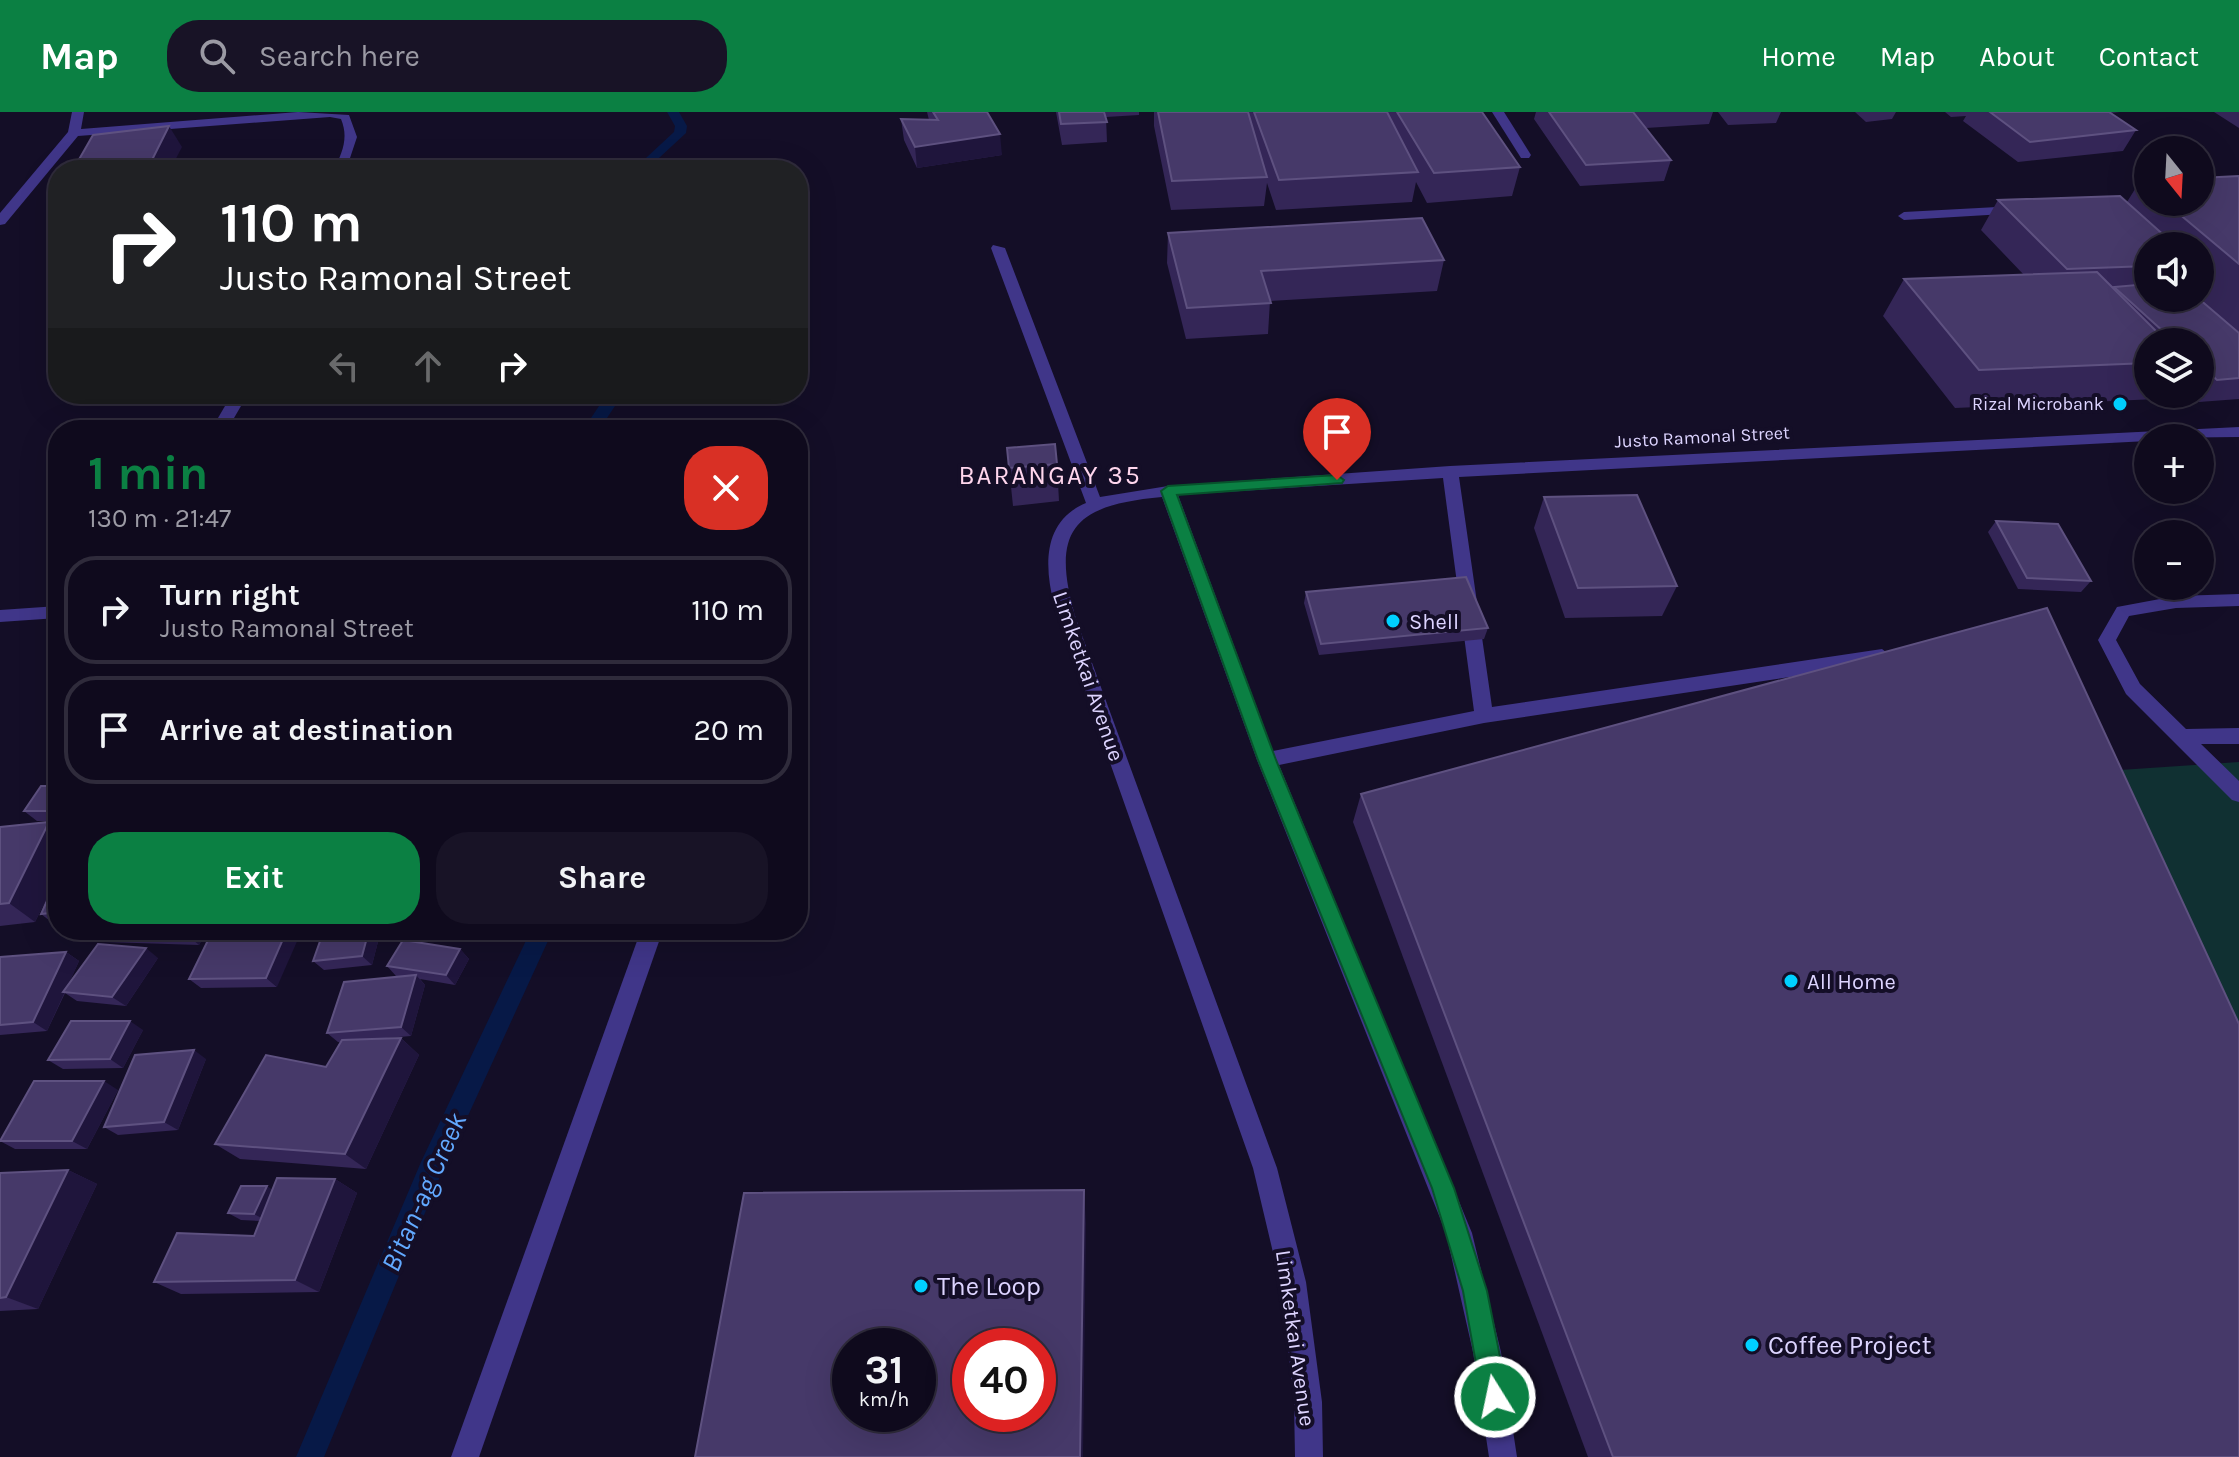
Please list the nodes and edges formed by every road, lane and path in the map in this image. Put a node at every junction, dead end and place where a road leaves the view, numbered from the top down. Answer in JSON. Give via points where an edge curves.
{"nodes":[{"id":1,"x":78,"y":112,"type":"edge"},
{"id":2,"x":1498,"y":112,"type":"edge"},
{"id":3,"x":74,"y":133,"type":"junction"},
{"id":4,"x":1525,"y":155,"type":"dead end"},
{"id":5,"x":51,"y":160,"type":"edge"},
{"id":6,"x":344,"y":160,"type":"edge"},
{"id":7,"x":48,"y":164,"type":"edge"},
{"id":8,"x":2030,"y":210,"type":"edge"},
{"id":9,"x":1904,"y":216,"type":"dead end"},
{"id":10,"x":0,"y":221,"type":"edge"},
{"id":11,"x":998,"y":248,"type":"dead end"},
{"id":12,"x":2239,"y":432,"type":"edge"},
{"id":13,"x":1450,"y":471,"type":"junction"},
{"id":14,"x":1168,"y":491,"type":"junction"},
{"id":15,"x":1094,"y":503,"type":"junction"},
{"id":16,"x":2239,"y":600,"type":"edge"},
{"id":17,"x":48,"y":613,"type":"edge"},
{"id":18,"x":0,"y":616,"type":"edge"},
{"id":19,"x":1902,"y":653,"type":"edge"},
{"id":20,"x":1484,"y":716,"type":"junction"},
{"id":21,"x":2239,"y":736,"type":"edge"},
{"id":22,"x":2181,"y":737,"type":"junction"},
{"id":23,"x":1267,"y":760,"type":"junction"},
{"id":24,"x":2239,"y":794,"type":"edge"},
{"id":25,"x":648,"y":940,"type":"edge"},
{"id":26,"x":465,"y":1457,"type":"edge"},
{"id":27,"x":1309,"y":1457,"type":"edge"},
{"id":28,"x":1503,"y":1457,"type":"edge"}],
"edges":[{"from":1,"to":3,"type":"street"},
{"from":2,"to":4,"type":"street"},
{"from":3,"to":5,"type":"street"},
{"from":3,"to":6,"type":"street","via":[[330,113],[345,117],[353,127]]},
{"from":7,"to":10,"type":"street"},
{"from":8,"to":9,"type":"street"},
{"from":11,"to":15,"type":"street"},
{"from":12,"to":13,"type":"street","name":"Justo Ramonal Street"},
{"from":13,"to":14,"type":"street","name":"Justo Ramonal Street"},
{"from":13,"to":20,"type":"street"},
{"from":14,"to":15,"type":"street","name":"Limketkai Avenue"},
{"from":14,"to":23,"type":"street"},
{"from":15,"to":27,"type":"street","name":"Limketkai Avenue","via":[[1062,528],[1055,544],[1055,570],[1072,634],[1265,1168],[1293,1282],[1308,1402]]},
{"from":16,"to":22,"type":"street","via":[[2123,611],[2107,640],[2133,689]]},
{"from":17,"to":18,"type":"street"},
{"from":19,"to":20,"type":"street"},
{"from":20,"to":23,"type":"street"},
{"from":21,"to":22,"type":"street"},
{"from":22,"to":24,"type":"street"},
{"from":23,"to":28,"type":"street","via":[[1459,1233],[1487,1352]]},
{"from":25,"to":26,"type":"street"}]}
